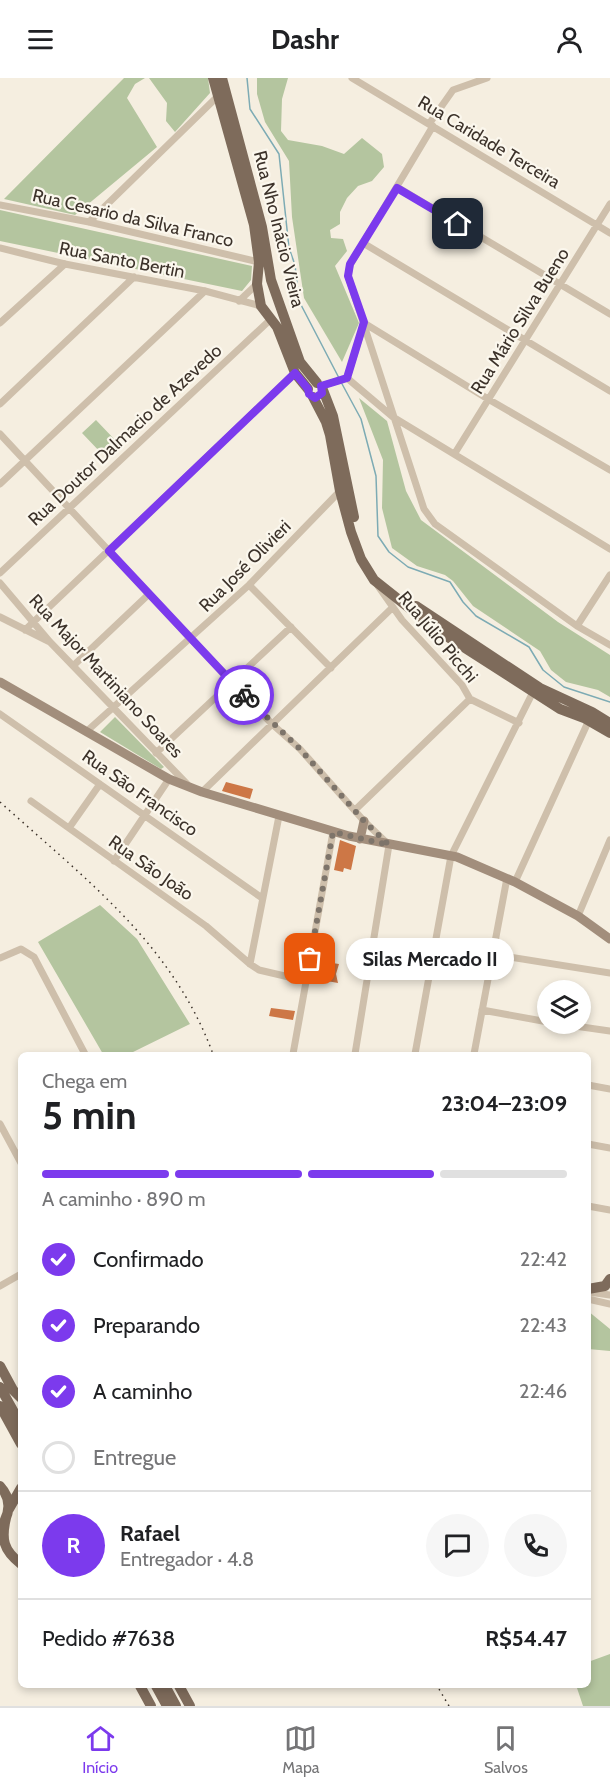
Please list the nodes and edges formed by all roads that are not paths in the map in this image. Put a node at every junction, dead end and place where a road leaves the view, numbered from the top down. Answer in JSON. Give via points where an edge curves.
{"nodes":[{"id":1,"x":213,"y":78,"type":"edge"},
{"id":2,"x":222,"y":78,"type":"edge"},
{"id":3,"x":352,"y":78,"type":"edge"},
{"id":4,"x":487,"y":78,"type":"edge"},
{"id":5,"x":217,"y":97,"type":"junction"},
{"id":6,"x":431,"y":125,"type":"junction"},
{"id":7,"x":397,"y":188,"type":"junction"},
{"id":8,"x":610,"y":204,"type":"edge"},
{"id":9,"x":0,"y":205,"type":"edge"},
{"id":10,"x":89,"y":222,"type":"junction"},
{"id":11,"x":597,"y":225,"type":"junction"},
{"id":12,"x":610,"y":233,"type":"edge"},
{"id":13,"x":363,"y":243,"type":"junction"},
{"id":14,"x":0,"y":248,"type":"edge"},
{"id":15,"x":259,"y":262,"type":"junction"},
{"id":16,"x":65,"y":264,"type":"junction"},
{"id":17,"x":134,"y":277,"type":"junction"},
{"id":18,"x":271,"y":280,"type":"junction"},
{"id":19,"x":257,"y":284,"type":"junction"},
{"id":20,"x":560,"y":285,"type":"junction"},
{"id":21,"x":205,"y":291,"type":"junction"},
{"id":22,"x":238,"y":301,"type":"junction"},
{"id":23,"x":261,"y":306,"type":"junction"},
{"id":24,"x":610,"y":314,"type":"edge"},
{"id":25,"x":271,"y":319,"type":"junction"},
{"id":26,"x":364,"y":322,"type":"junction"},
{"id":27,"x":0,"y":323,"type":"edge"},
{"id":28,"x":524,"y":340,"type":"junction"},
{"id":29,"x":295,"y":373,"type":"junction"},
{"id":30,"x":345,"y":379,"type":"junction"},
{"id":31,"x":319,"y":388,"type":"junction"},
{"id":32,"x":610,"y":391,"type":"edge"},
{"id":33,"x":488,"y":399,"type":"junction"},
{"id":34,"x":0,"y":404,"type":"edge"},
{"id":35,"x":393,"y":417,"type":"junction"},
{"id":36,"x":0,"y":434,"type":"edge"},
{"id":37,"x":455,"y":453,"type":"junction"},
{"id":38,"x":25,"y":460,"type":"junction"},
{"id":39,"x":610,"y":470,"type":"edge"},
{"id":40,"x":0,"y":484,"type":"edge"},
{"id":41,"x":340,"y":491,"type":"junction"},
{"id":42,"x":71,"y":508,"type":"junction"},
{"id":43,"x":610,"y":549,"type":"edge"},
{"id":44,"x":109,"y":551,"type":"junction"},
{"id":45,"x":0,"y":573,"type":"edge"},
{"id":46,"x":610,"y":575,"type":"edge"},
{"id":47,"x":374,"y":580,"type":"junction"},
{"id":48,"x":0,"y":583,"type":"edge"},
{"id":49,"x":249,"y":585,"type":"junction"},
{"id":50,"x":149,"y":594,"type":"junction"},
{"id":51,"x":392,"y":608,"type":"junction"},
{"id":52,"x":0,"y":617,"type":"edge"},
{"id":53,"x":33,"y":623,"type":"junction"},
{"id":54,"x":577,"y":626,"type":"junction"},
{"id":55,"x":291,"y":627,"type":"junction"},
{"id":56,"x":25,"y":630,"type":"junction"},
{"id":57,"x":191,"y":639,"type":"junction"},
{"id":58,"x":50,"y":642,"type":"junction"},
{"id":59,"x":610,"y":645,"type":"edge"},
{"id":60,"x":74,"y":665,"type":"junction"},
{"id":61,"x":331,"y":668,"type":"junction"},
{"id":62,"x":0,"y":682,"type":"edge"},
{"id":63,"x":232,"y":682,"type":"junction"},
{"id":64,"x":533,"y":692,"type":"junction"},
{"id":65,"x":470,"y":699,"type":"junction"},
{"id":66,"x":114,"y":707,"type":"junction"},
{"id":67,"x":0,"y":714,"type":"edge"},
{"id":68,"x":589,"y":720,"type":"junction"},
{"id":69,"x":519,"y":723,"type":"junction"},
{"id":70,"x":610,"y":723,"type":"edge"},
{"id":71,"x":272,"y":724,"type":"junction"},
{"id":72,"x":87,"y":731,"type":"junction"},
{"id":73,"x":610,"y":734,"type":"edge"},
{"id":74,"x":156,"y":753,"type":"junction"},
{"id":75,"x":169,"y":779,"type":"junction"},
{"id":76,"x":100,"y":784,"type":"junction"},
{"id":77,"x":191,"y":788,"type":"junction"},
{"id":78,"x":202,"y":792,"type":"junction"},
{"id":79,"x":31,"y":801,"type":"dead end"},
{"id":80,"x":355,"y":810,"type":"junction"},
{"id":81,"x":144,"y":815,"type":"junction"},
{"id":82,"x":279,"y":816,"type":"junction"},
{"id":83,"x":364,"y":821,"type":"junction"},
{"id":84,"x":69,"y":828,"type":"junction"},
{"id":85,"x":333,"y":832,"type":"junction"},
{"id":86,"x":360,"y":838,"type":"junction"},
{"id":87,"x":610,"y":840,"type":"edge"},
{"id":88,"x":389,"y":845,"type":"junction"},
{"id":89,"x":451,"y":856,"type":"junction"},
{"id":90,"x":114,"y":861,"type":"junction"},
{"id":91,"x":511,"y":880,"type":"junction"},
{"id":92,"x":262,"y":898,"type":"junction"},
{"id":93,"x":578,"y":916,"type":"junction"},
{"id":94,"x":610,"y":939,"type":"edge"},
{"id":95,"x":491,"y":954,"type":"junction"},
{"id":96,"x":0,"y":958,"type":"edge"},
{"id":97,"x":250,"y":964,"type":"junction"},
{"id":98,"x":610,"y":973,"type":"edge"},
{"id":99,"x":306,"y":981,"type":"junction"},
{"id":100,"x":482,"y":1010,"type":"junction"},
{"id":101,"x":537,"y":1020,"type":"edge"},
{"id":102,"x":591,"y":1029,"type":"edge"},
{"id":103,"x":610,"y":1032,"type":"edge"},
{"id":104,"x":84,"y":1052,"type":"edge"},
{"id":105,"x":293,"y":1052,"type":"edge"},
{"id":106,"x":355,"y":1052,"type":"edge"},
{"id":107,"x":415,"y":1052,"type":"edge"},
{"id":108,"x":474,"y":1052,"type":"edge"},
{"id":109,"x":591,"y":1086,"type":"edge"},
{"id":110,"x":610,"y":1089,"type":"edge"},
{"id":111,"x":0,"y":1124,"type":"edge"},
{"id":112,"x":591,"y":1145,"type":"edge"},
{"id":113,"x":610,"y":1148,"type":"edge"},
{"id":114,"x":18,"y":1157,"type":"edge"},
{"id":115,"x":591,"y":1207,"type":"edge"},
{"id":116,"x":610,"y":1210,"type":"edge"},
{"id":117,"x":18,"y":1276,"type":"edge"},
{"id":118,"x":0,"y":1286,"type":"edge"},
{"id":119,"x":591,"y":1300,"type":"edge"},
{"id":120,"x":610,"y":1304,"type":"edge"},
{"id":121,"x":0,"y":1366,"type":"edge"},
{"id":122,"x":0,"y":1387,"type":"edge"},
{"id":123,"x":18,"y":1393,"type":"edge"},
{"id":124,"x":0,"y":1406,"type":"edge"},
{"id":125,"x":18,"y":1420,"type":"edge"},
{"id":126,"x":18,"y":1439,"type":"edge"},
{"id":127,"x":18,"y":1482,"type":"edge"},
{"id":128,"x":0,"y":1485,"type":"edge"},
{"id":129,"x":18,"y":1492,"type":"edge"},
{"id":130,"x":5,"y":1518,"type":"edge"},
{"id":131,"x":0,"y":1557,"type":"edge"},
{"id":132,"x":18,"y":1562,"type":"edge"},
{"id":133,"x":18,"y":1563,"type":"edge"},
{"id":134,"x":141,"y":1688,"type":"edge"},
{"id":135,"x":157,"y":1688,"type":"edge"},
{"id":136,"x":166,"y":1688,"type":"edge"},
{"id":137,"x":180,"y":1688,"type":"edge"},
{"id":138,"x":151,"y":1706,"type":"edge"},
{"id":139,"x":167,"y":1706,"type":"edge"},
{"id":140,"x":176,"y":1706,"type":"edge"},
{"id":141,"x":190,"y":1706,"type":"edge"}],
"edges":[{"from":1,"to":5,"type":"main road","name":"Rua Nho Inácio Vieira"},
{"from":2,"to":18,"type":"main road","name":"Rua Nho Inácio Vieira","via":[[262,227]]},
{"from":3,"to":6,"type":"street","name":"Rua Caridade Terceira"},
{"from":4,"to":6,"type":"street","via":[[453,90]]},
{"from":5,"to":10,"type":"street"},
{"from":5,"to":15,"type":"main road","name":"Rua Nho Inácio Vieira","via":[[254,225]]},
{"from":6,"to":7,"type":"street"},
{"from":6,"to":11,"type":"street","name":"Rua Caridade Terceira"},
{"from":7,"to":13,"type":"street"},
{"from":7,"to":20,"type":"street"},
{"from":8,"to":11,"type":"street","name":"Rua Mário Silva Bueno"},
{"from":9,"to":10,"type":"street","name":"Rua Cesario da Silva Franco"},
{"from":10,"to":15,"type":"street","name":"Rua Cesario da Silva Franco"},
{"from":11,"to":12,"type":"street","name":"Rua Caridade Terceira"},
{"from":11,"to":20,"type":"street","name":"Rua Mário Silva Bueno"},
{"from":13,"to":26,"type":"street","via":[[350,264],[348,276]]},
{"from":13,"to":28,"type":"street"},
{"from":14,"to":16,"type":"street","name":"Rua Santo Bertin"},
{"from":15,"to":19,"type":"main road","name":"Rua Nho Inácio Vieira"},
{"from":16,"to":17,"type":"street","name":"Rua Santo Bertin"},
{"from":16,"to":27,"type":"street"},
{"from":17,"to":21,"type":"street","name":"Rua Santo Bertin"},
{"from":17,"to":34,"type":"street"},
{"from":18,"to":19,"type":"main road"},
{"from":18,"to":31,"type":"main road","name":"Rua Nho Inácio Vieira","via":[[300,362]]},
{"from":19,"to":22,"type":"street"},
{"from":19,"to":23,"type":"main road","name":"Rua Nho Inácio Vieira"},
{"from":20,"to":24,"type":"street"},
{"from":20,"to":28,"type":"street","name":"Rua Mário Silva Bueno"},
{"from":21,"to":22,"type":"street","name":"Rua Santo Bertin"},
{"from":21,"to":38,"type":"street"},
{"from":22,"to":23,"type":"street","name":"Rua Santo Bertin"},
{"from":23,"to":25,"type":"main road","name":"Rua Nho Inácio Vieira"},
{"from":25,"to":29,"type":"main road","name":"Rua Nho Inácio Vieira"},
{"from":25,"to":42,"type":"street","name":"Rua Doutor Dalmacio de Azevedo"},
{"from":26,"to":30,"type":"street"},
{"from":26,"to":33,"type":"street"},
{"from":26,"to":35,"type":"street"},
{"from":28,"to":32,"type":"street"},
{"from":28,"to":33,"type":"street","name":"Rua Mário Silva Bueno"},
{"from":29,"to":31,"type":"main road","name":"Rua Nho Inácio Vieira"},
{"from":29,"to":44,"type":"street"},
{"from":30,"to":31,"type":"street"},
{"from":30,"to":35,"type":"street"},
{"from":31,"to":41,"type":"main road"},
{"from":31,"to":70,"type":"main road","via":[[333,416],[357,532],[379,574],[412,603],[540,688]]},
{"from":33,"to":37,"type":"street","name":"Rua Mário Silva Bueno"},
{"from":33,"to":39,"type":"street"},
{"from":35,"to":37,"type":"street"},
{"from":35,"to":54,"type":"street","via":[[424,509],[435,524]]},
{"from":36,"to":38,"type":"street"},
{"from":37,"to":43,"type":"street"},
{"from":38,"to":40,"type":"street"},
{"from":38,"to":42,"type":"street"},
{"from":41,"to":47,"type":"main road","via":[[357,550]]},
{"from":41,"to":49,"type":"street","name":"Rua José Olivieri"},
{"from":42,"to":44,"type":"street"},
{"from":42,"to":45,"type":"street","name":"Rua Doutor Dalmacio de Azevedo"},
{"from":44,"to":50,"type":"street"},
{"from":44,"to":53,"type":"street"},
{"from":46,"to":54,"type":"street"},
{"from":47,"to":51,"type":"street","name":"Rua Júlio Picchi"},
{"from":47,"to":64,"type":"main road","via":[[437,630]]},
{"from":48,"to":53,"type":"street","name":"Rua Major Martiniano Soares"},
{"from":49,"to":55,"type":"street"},
{"from":49,"to":57,"type":"street","name":"Rua José Olivieri"},
{"from":50,"to":57,"type":"street"},
{"from":50,"to":60,"type":"street"},
{"from":51,"to":61,"type":"street"},
{"from":51,"to":65,"type":"street","name":"Rua Júlio Picchi","via":[[462,685]]},
{"from":52,"to":56,"type":"street"},
{"from":53,"to":56,"type":"street"},
{"from":53,"to":58,"type":"street","name":"Rua Major Martiniano Soares"},
{"from":54,"to":59,"type":"street"},
{"from":55,"to":61,"type":"street"},
{"from":55,"to":63,"type":"street"},
{"from":56,"to":58,"type":"street"},
{"from":57,"to":63,"type":"street"},
{"from":57,"to":66,"type":"street","name":"Rua José Olivieri"},
{"from":58,"to":60,"type":"street","name":"Rua Major Martiniano Soares"},
{"from":60,"to":66,"type":"street","name":"Rua Major Martiniano Soares"},
{"from":61,"to":71,"type":"street"},
{"from":62,"to":72,"type":"main road"},
{"from":63,"to":71,"type":"street"},
{"from":63,"to":74,"type":"street"},
{"from":64,"to":68,"type":"main road","via":[[560,709]]},
{"from":64,"to":69,"type":"street"},
{"from":65,"to":69,"type":"street"},
{"from":65,"to":80,"type":"street","name":"Rua Júlio Picchi"},
{"from":66,"to":72,"type":"street","name":"Rua José Olivieri"},
{"from":66,"to":74,"type":"street","name":"Rua Major Martiniano Soares"},
{"from":67,"to":76,"type":"street","name":"Rua São Francisco"},
{"from":68,"to":73,"type":"main road"},
{"from":68,"to":91,"type":"street"},
{"from":69,"to":89,"type":"street"},
{"from":71,"to":78,"type":"street"},
{"from":71,"to":80,"type":"street"},
{"from":72,"to":75,"type":"main road"},
{"from":74,"to":77,"type":"street","name":"Rua Major Martiniano Soares"},
{"from":75,"to":77,"type":"main road"},
{"from":75,"to":81,"type":"street"},
{"from":76,"to":81,"type":"street","name":"Rua São Francisco"},
{"from":76,"to":84,"type":"street"},
{"from":77,"to":78,"type":"main road"},
{"from":78,"to":82,"type":"main road"},
{"from":79,"to":84,"type":"street","name":"Rua São João"},
{"from":80,"to":83,"type":"street"},
{"from":81,"to":90,"type":"street"},
{"from":81,"to":92,"type":"street","name":"Rua São Francisco"},
{"from":82,"to":85,"type":"main road"},
{"from":82,"to":92,"type":"street"},
{"from":83,"to":86,"type":"main road"},
{"from":83,"to":88,"type":"street"},
{"from":84,"to":90,"type":"street","name":"Rua São João"},
{"from":85,"to":86,"type":"main road"},
{"from":85,"to":99,"type":"street"},
{"from":86,"to":88,"type":"main road"},
{"from":87,"to":93,"type":"street"},
{"from":88,"to":89,"type":"main road"},
{"from":88,"to":106,"type":"street"},
{"from":89,"to":91,"type":"main road"},
{"from":89,"to":107,"type":"street"},
{"from":90,"to":97,"type":"street","name":"Rua São João","via":[[206,926]]},
{"from":91,"to":93,"type":"main road"},
{"from":91,"to":95,"type":"street"},
{"from":92,"to":97,"type":"street"},
{"from":93,"to":94,"type":"main road"},
{"from":95,"to":98,"type":"street"},
{"from":95,"to":100,"type":"street"},
{"from":96,"to":104,"type":"street","via":[[21,949],[34,957]]},
{"from":97,"to":99,"type":"street","via":[[259,970]]},
{"from":99,"to":105,"type":"street"},
{"from":100,"to":101,"type":"street"},
{"from":100,"to":108,"type":"street"},
{"from":102,"to":103,"type":"street"},
{"from":109,"to":110,"type":"street"},
{"from":111,"to":114,"type":"street"},
{"from":112,"to":113,"type":"street"},
{"from":115,"to":116,"type":"street"},
{"from":117,"to":118,"type":"street"},
{"from":119,"to":120,"type":"street"},
{"from":121,"to":123,"type":"main road"},
{"from":122,"to":125,"type":"main road"},
{"from":124,"to":126,"type":"main road"},
{"from":127,"to":128,"type":"main road"},
{"from":128,"to":130,"type":"main road","via":[[6,1494]]},
{"from":129,"to":130,"type":"main road"},
{"from":130,"to":132,"type":"main road","via":[[3,1543]]},
{"from":131,"to":133,"type":"main road"},
{"from":134,"to":138,"type":"main road"},
{"from":135,"to":139,"type":"main road"},
{"from":136,"to":140,"type":"main road"},
{"from":137,"to":141,"type":"main road"}]}
